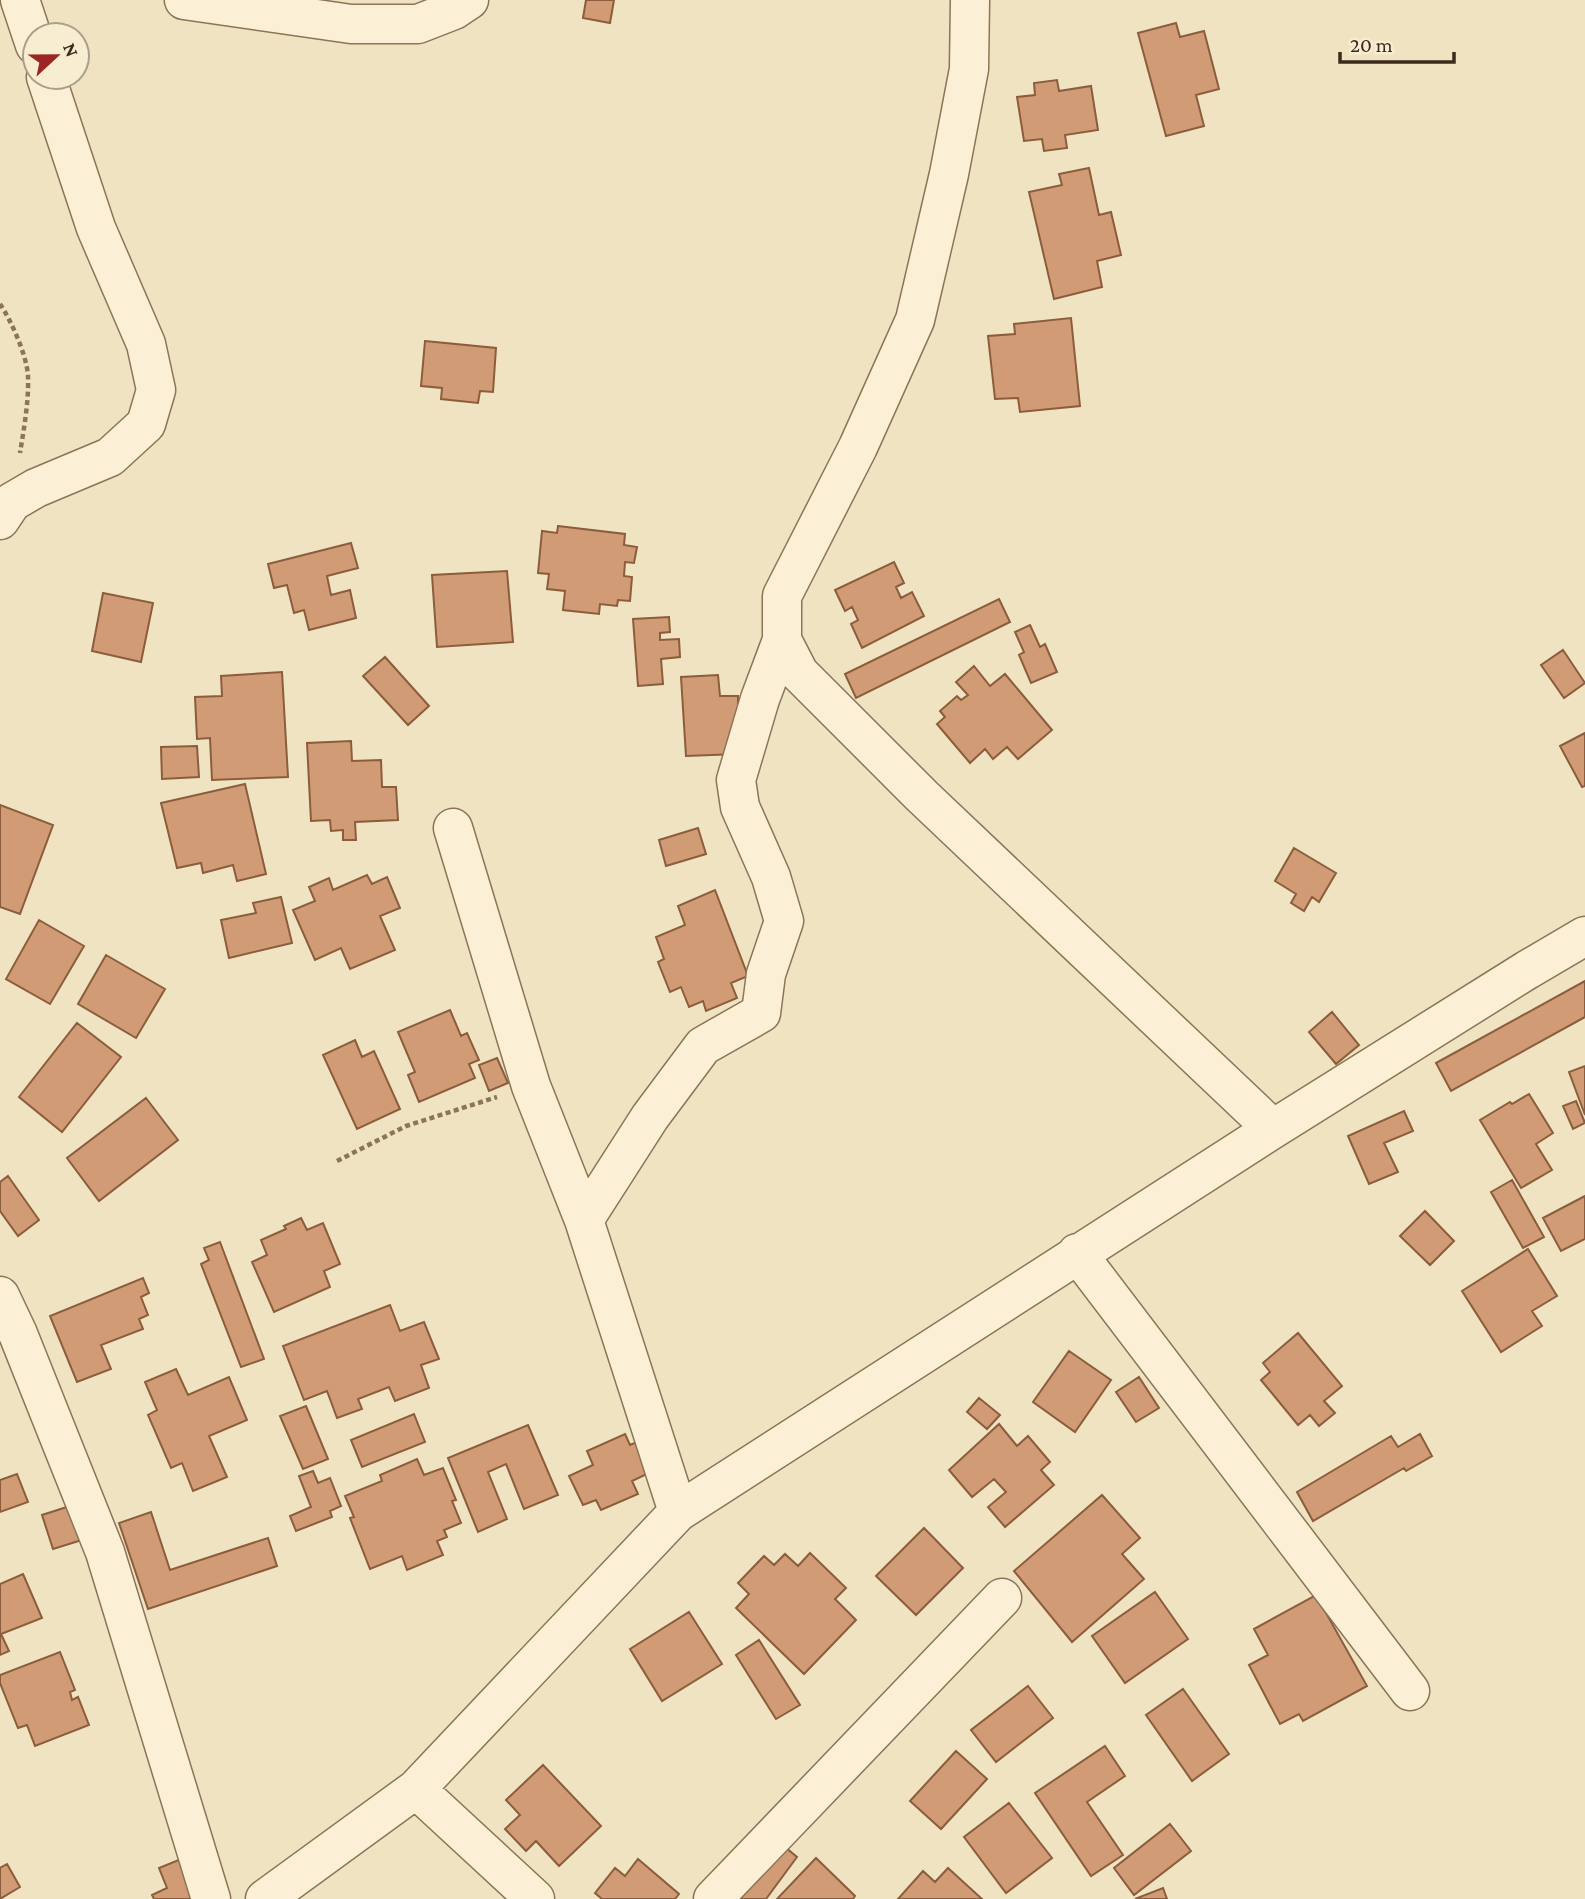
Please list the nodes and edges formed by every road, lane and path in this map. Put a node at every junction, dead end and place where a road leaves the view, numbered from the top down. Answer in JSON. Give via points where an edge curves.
{"nodes":[{"id":1,"x":20,"y":0,"type":"edge"},
{"id":2,"x":184,"y":0,"type":"edge"},
{"id":3,"x":469,"y":0,"type":"edge"},
{"id":4,"x":970,"y":0,"type":"edge"},
{"id":5,"x":27,"y":21,"type":"edge"},
{"id":6,"x":51,"y":91,"type":"edge"},
{"id":7,"x":0,"y":304,"type":"edge"},
{"id":8,"x":6,"y":511,"type":"edge"},
{"id":9,"x":782,"y":639,"type":"junction"},
{"id":10,"x":453,"y":828,"type":"dead end"},
{"id":11,"x":1585,"y":936,"type":"edge"},
{"id":12,"x":531,"y":1086,"type":"junction"},
{"id":13,"x":1273,"y":1129,"type":"junction"},
{"id":14,"x":337,"y":1161,"type":"dead end"},
{"id":15,"x":583,"y":1220,"type":"junction"},
{"id":16,"x":1077,"y":1253,"type":"junction"},
{"id":17,"x":0,"y":1296,"type":"edge"},
{"id":18,"x":678,"y":1512,"type":"junction"},
{"id":19,"x":1002,"y":1598,"type":"dead end"},
{"id":20,"x":1410,"y":1691,"type":"dead end"},
{"id":21,"x":416,"y":1789,"type":"junction"},
{"id":22,"x":211,"y":1899,"type":"edge"},
{"id":23,"x":265,"y":1899,"type":"edge"},
{"id":24,"x":535,"y":1899,"type":"edge"},
{"id":25,"x":713,"y":1899,"type":"edge"}],
"edges":[{"from":1,"to":5,"type":"street"},
{"from":2,"to":3,"type":"street","via":[[351,24],[418,24]]},
{"from":4,"to":9,"type":"street","via":[[969,69],[915,320],[858,447],[782,596]]},
{"from":6,"to":8,"type":"street","via":[[96,228],[146,344],[156,390],[146,424],[110,457],[36,488]]},
{"from":7,"to":8,"type":"path","via":[[11,320],[28,373],[25,421]]},
{"from":9,"to":13,"type":"street","via":[[799,673],[922,796]]},
{"from":9,"to":15,"type":"street","via":[[736,780],[740,807],[771,877],[784,921],[766,974],[761,1013],[703,1046]]},
{"from":10,"to":12,"type":"street"},
{"from":11,"to":13,"type":"street"},
{"from":12,"to":14,"type":"path","via":[[406,1126]]},
{"from":12,"to":15,"type":"street"},
{"from":13,"to":16,"type":"street"},
{"from":15,"to":18,"type":"street"},
{"from":16,"to":18,"type":"street"},
{"from":16,"to":20,"type":"street"},
{"from":17,"to":22,"type":"street","via":[[104,1552]]},
{"from":18,"to":21,"type":"street"},
{"from":19,"to":25,"type":"street"},
{"from":21,"to":23,"type":"street"},
{"from":21,"to":24,"type":"street"}]}
